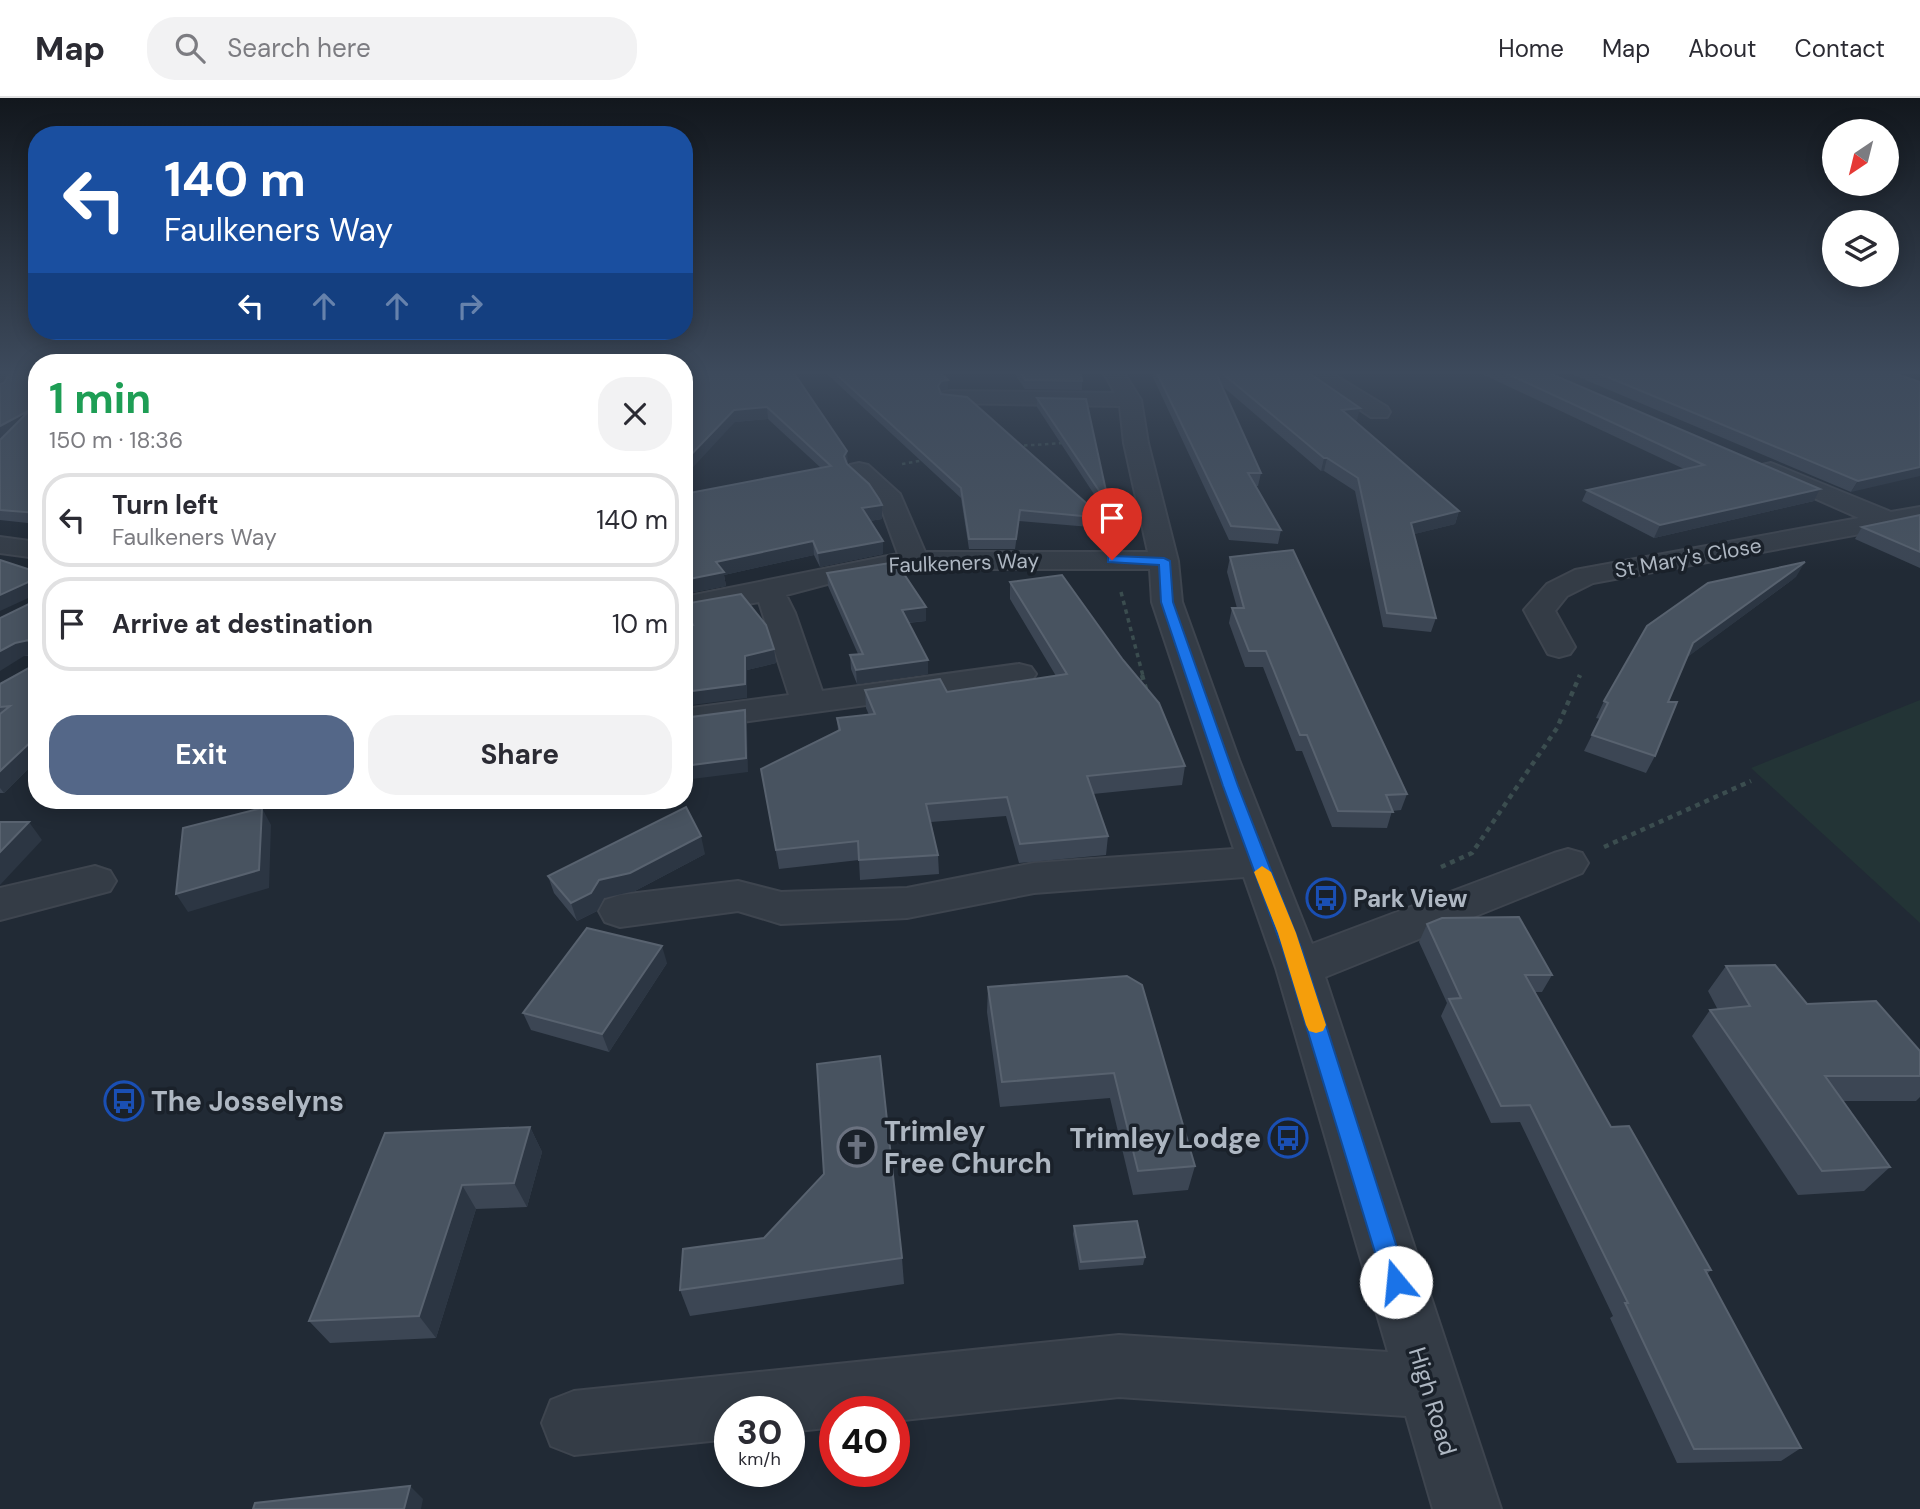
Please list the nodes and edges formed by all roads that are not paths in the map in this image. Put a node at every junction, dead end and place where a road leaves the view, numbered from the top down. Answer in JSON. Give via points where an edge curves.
{"nodes":[{"id":1,"x":1135,"y":439,"type":"edge"},
{"id":2,"x":1749,"y":461,"type":"edge"},
{"id":3,"x":859,"y":470,"type":"road end"},
{"id":4,"x":1920,"y":515,"type":"edge"},
{"id":5,"x":1891,"y":522,"type":"junction"},
{"id":6,"x":28,"y":532,"type":"edge"},
{"id":7,"x":2,"y":545,"type":"edge"},
{"id":8,"x":28,"y":549,"type":"edge"},
{"id":9,"x":914,"y":560,"type":"junction"},
{"id":10,"x":1164,"y":561,"type":"junction"},
{"id":11,"x":769,"y":591,"type":"junction"},
{"id":12,"x":693,"y":604,"type":"edge"},
{"id":13,"x":1559,"y":647,"type":"road end"},
{"id":14,"x":1019,"y":674,"type":"dead end"},
{"id":15,"x":809,"y":703,"type":"junction"},
{"id":16,"x":693,"y":719,"type":"edge"},
{"id":17,"x":1258,"y":862,"type":"junction"},
{"id":18,"x":1568,"y":863,"type":"road end"},
{"id":19,"x":95,"y":881,"type":"dead end"},
{"id":20,"x":0,"y":905,"type":"edge"},
{"id":21,"x":620,"y":912,"type":"dead end"},
{"id":22,"x":1299,"y":968,"type":"junction"},
{"id":23,"x":1428,"y":1386,"type":"junction"},
{"id":24,"x":574,"y":1423,"type":"dead end"},
{"id":25,"x":1467,"y":1509,"type":"edge"}],
"edges":[{"from":1,"to":10,"type":"street","name":"High Road"},
{"from":2,"to":5,"type":"street"},
{"from":3,"to":9,"type":"street","via":[[891,499]]},
{"from":4,"to":5,"type":"street","name":"St Mary's Close"},
{"from":5,"to":13,"type":"street","name":"St Mary's Close","via":[[1585,576],[1557,590],[1539,610]]},
{"from":6,"to":7,"type":"street"},
{"from":7,"to":8,"type":"street"},
{"from":9,"to":10,"type":"street","name":"Faulkeners Way"},
{"from":9,"to":11,"type":"street","name":"Faulkeners Way"},
{"from":10,"to":17,"type":"street","name":"High Road","via":[[1167,602]]},
{"from":11,"to":12,"type":"street","name":"Faulkeners Way"},
{"from":11,"to":15,"type":"street"},
{"from":14,"to":15,"type":"street"},
{"from":15,"to":16,"type":"street"},
{"from":17,"to":21,"type":"street","via":[[1034,878],[907,902],[781,908],[738,896]]},
{"from":17,"to":22,"type":"street","name":"High Road"},
{"from":18,"to":22,"type":"street"},
{"from":19,"to":20,"type":"street"},
{"from":22,"to":23,"type":"street","name":"High Road"},
{"from":23,"to":24,"type":"street","via":[[1119,1366]]},
{"from":23,"to":25,"type":"street","name":"High Road"}]}
